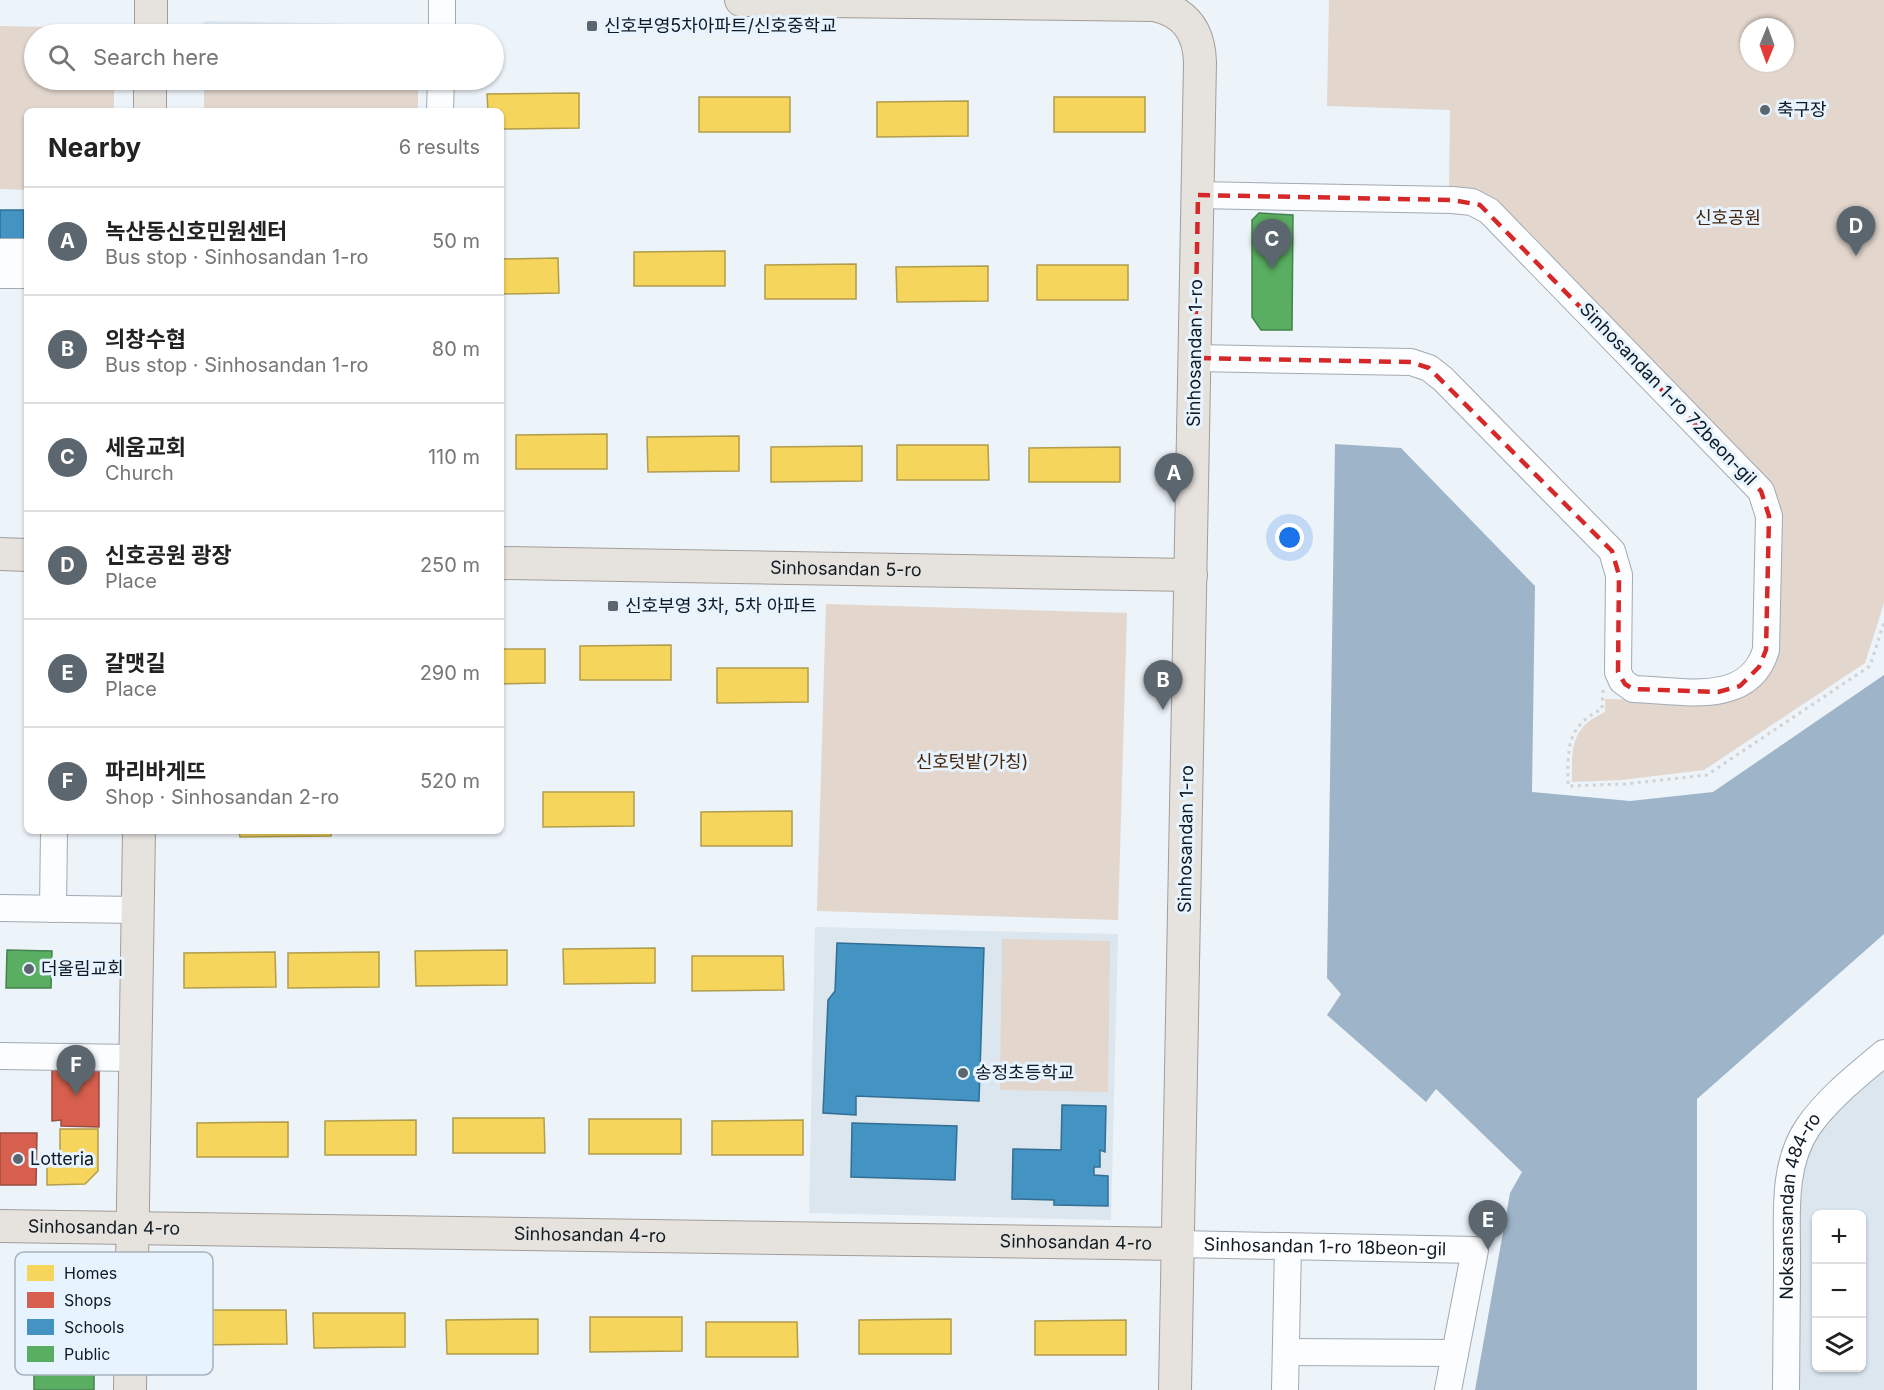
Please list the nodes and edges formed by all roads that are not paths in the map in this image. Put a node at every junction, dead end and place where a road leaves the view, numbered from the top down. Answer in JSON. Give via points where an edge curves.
{"nodes":[{"id":1,"x":151,"y":0,"type":"edge"},
{"id":2,"x":442,"y":0,"type":"edge"},
{"id":3,"x":741,"y":0,"type":"edge"},
{"id":4,"x":882,"y":1,"type":"edge"},
{"id":5,"x":151,"y":24,"type":"edge"},
{"id":6,"x":442,"y":24,"type":"edge"},
{"id":7,"x":150,"y":90,"type":"edge"},
{"id":8,"x":441,"y":90,"type":"edge"},
{"id":9,"x":150,"y":108,"type":"edge"},
{"id":10,"x":440,"y":108,"type":"edge"},
{"id":11,"x":1198,"y":195,"type":"junction"},
{"id":12,"x":0,"y":252,"type":"edge"},
{"id":13,"x":24,"y":252,"type":"edge"},
{"id":14,"x":0,"y":275,"type":"edge"},
{"id":15,"x":24,"y":275,"type":"edge"},
{"id":16,"x":1195,"y":358,"type":"junction"},
{"id":17,"x":0,"y":554,"type":"edge"},
{"id":18,"x":24,"y":555,"type":"edge"},
{"id":19,"x":504,"y":562,"type":"edge"},
{"id":20,"x":1191,"y":575,"type":"junction"},
{"id":21,"x":54,"y":834,"type":"edge"},
{"id":22,"x":139,"y":834,"type":"edge"},
{"id":23,"x":0,"y":908,"type":"edge"},
{"id":24,"x":53,"y":909,"type":"junction"},
{"id":25,"x":137,"y":910,"type":"junction"},
{"id":26,"x":1884,"y":1053,"type":"edge"},
{"id":27,"x":0,"y":1056,"type":"edge"},
{"id":28,"x":135,"y":1058,"type":"junction"},
{"id":29,"x":0,"y":1226,"type":"edge"},
{"id":30,"x":132,"y":1228,"type":"junction"},
{"id":31,"x":1178,"y":1244,"type":"junction"},
{"id":32,"x":1288,"y":1246,"type":"junction"},
{"id":33,"x":132,"y":1252,"type":"edge"},
{"id":34,"x":1286,"y":1352,"type":"junction"},
{"id":35,"x":1455,"y":1353,"type":"junction"},
{"id":36,"x":130,"y":1375,"type":"edge"},
{"id":37,"x":130,"y":1390,"type":"edge"},
{"id":38,"x":1175,"y":1390,"type":"edge"},
{"id":39,"x":1285,"y":1390,"type":"edge"},
{"id":40,"x":1448,"y":1390,"type":"edge"},
{"id":41,"x":1786,"y":1390,"type":"edge"}],
"edges":[{"from":1,"to":5,"type":"main road"},
{"from":2,"to":6,"type":"street"},
{"from":3,"to":4,"type":"main road","name":"Sinhosandan 1-ro"},
{"from":4,"to":11,"type":"main road","name":"Sinhosandan 1-ro","via":[[1154,5],[1178,14],[1190,24],[1200,52]]},
{"from":7,"to":9,"type":"main road"},
{"from":8,"to":10,"type":"street"},
{"from":11,"to":16,"type":"main road","name":"Sinhosandan 1-ro"},
{"from":11,"to":16,"type":"street","name":"Sinhosandan 1-ro 72beon-gil","via":[[1452,200],[1480,205],[1489,211],[1761,491],[1769,516],[1766,650],[1759,667],[1740,686],[1718,692],[1633,689],[1625,684],[1618,672],[1619,575],[1612,552],[1429,368],[1411,362]]},
{"from":12,"to":13,"type":"street"},
{"from":14,"to":15,"type":"street"},
{"from":16,"to":20,"type":"main road","name":"Sinhosandan 1-ro"},
{"from":17,"to":18,"type":"main road"},
{"from":19,"to":20,"type":"main road","name":"Sinhosandan 5-ro"},
{"from":20,"to":31,"type":"main road","name":"Sinhosandan 1-ro"},
{"from":21,"to":24,"type":"street"},
{"from":22,"to":25,"type":"main road"},
{"from":23,"to":24,"type":"street"},
{"from":24,"to":25,"type":"street"},
{"from":25,"to":28,"type":"main road"},
{"from":26,"to":41,"type":"street","name":"Noksansandan 484-ro","via":[[1818,1114],[1795,1153],[1788,1190]]},
{"from":27,"to":28,"type":"street"},
{"from":28,"to":30,"type":"main road"},
{"from":29,"to":30,"type":"main road","name":"Sinhosandan 4-ro"},
{"from":30,"to":31,"type":"main road","name":"Sinhosandan 4-ro"},
{"from":30,"to":33,"type":"main road"},
{"from":31,"to":32,"type":"street","name":"Sinhosandan 1-ro 18beon-gil"},
{"from":31,"to":38,"type":"main road","name":"Sinhosandan 1-ro"},
{"from":32,"to":34,"type":"street"},
{"from":32,"to":35,"type":"street","name":"Sinhosandan 1-ro 18beon-gil","via":[[1476,1250]]},
{"from":34,"to":35,"type":"street"},
{"from":34,"to":39,"type":"street"},
{"from":35,"to":40,"type":"street","name":"Sinhosandan 1-ro 18beon-gil"},
{"from":36,"to":37,"type":"main road"}]}
